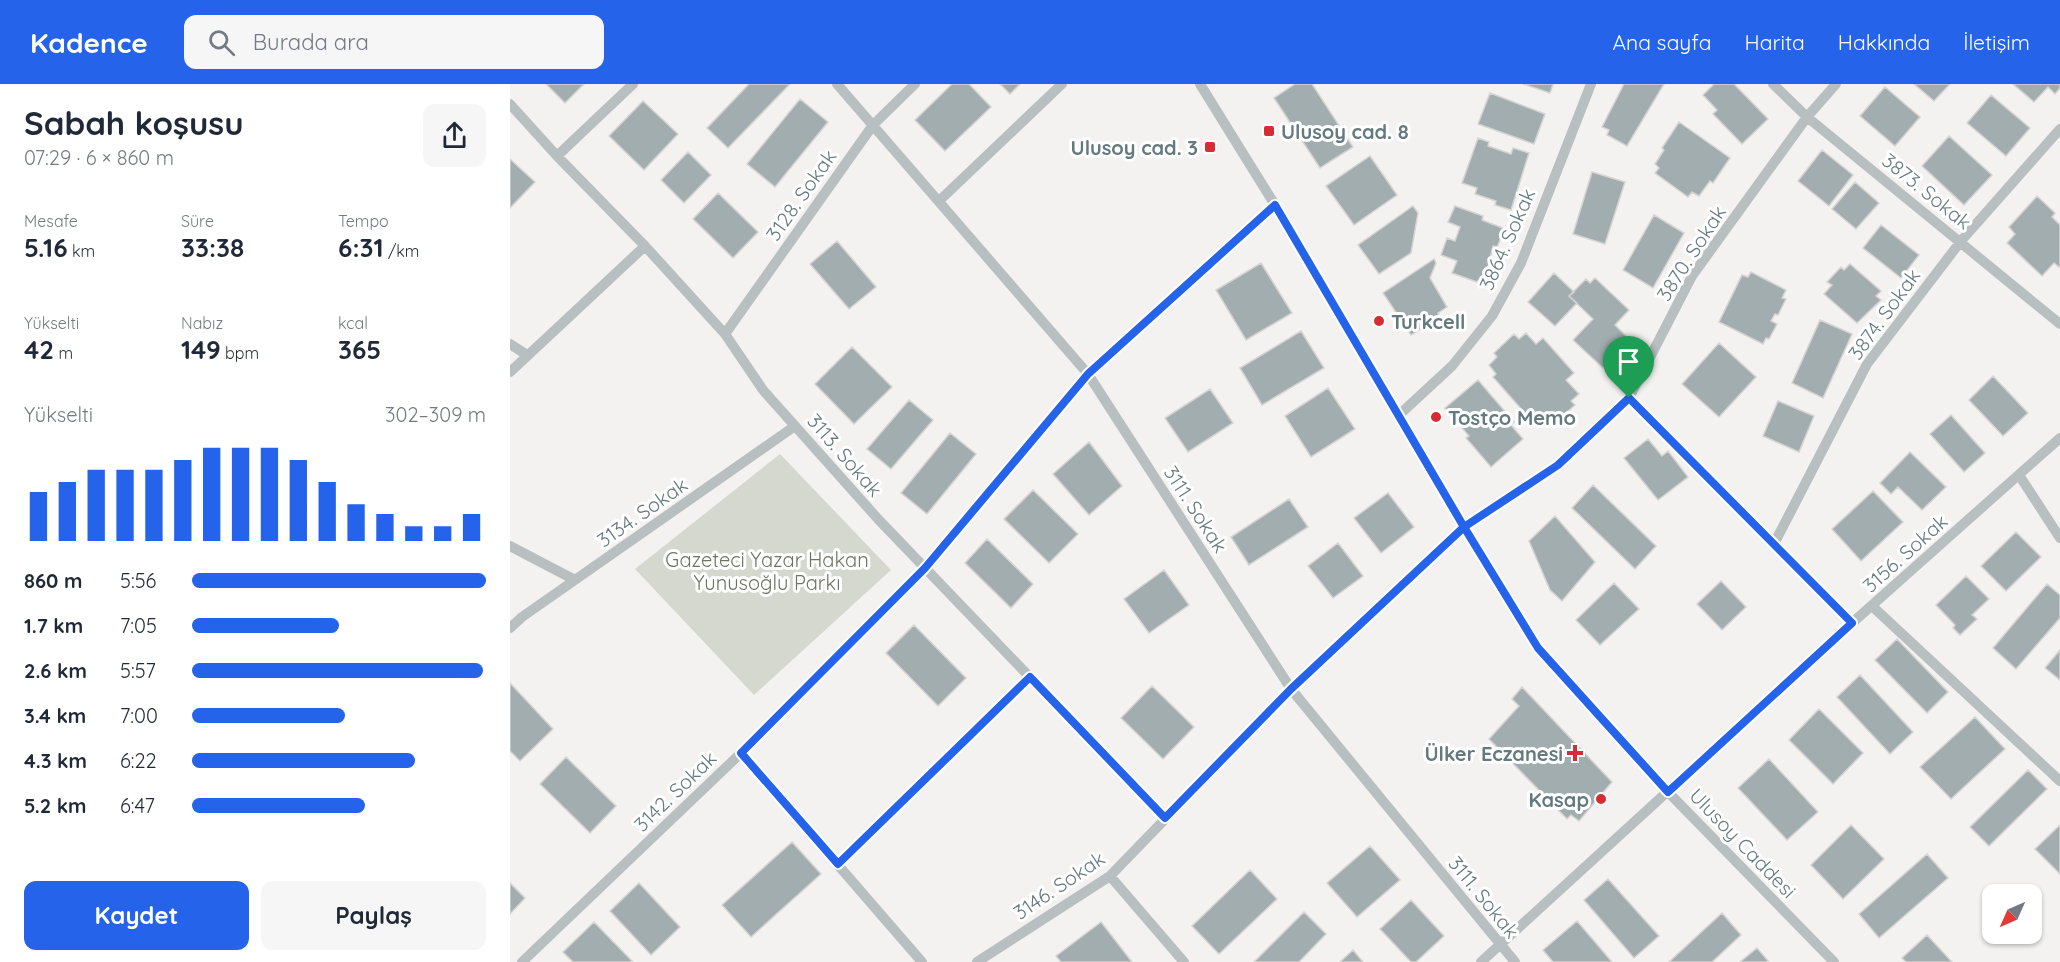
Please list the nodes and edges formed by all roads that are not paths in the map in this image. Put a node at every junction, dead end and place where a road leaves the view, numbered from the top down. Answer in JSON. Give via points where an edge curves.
{"nodes":[{"id":1,"x":633,"y":84,"type":"edge"},
{"id":2,"x":837,"y":84,"type":"edge"},
{"id":3,"x":915,"y":84,"type":"edge"},
{"id":4,"x":1062,"y":84,"type":"edge"},
{"id":5,"x":1200,"y":84,"type":"edge"},
{"id":6,"x":1591,"y":84,"type":"edge"},
{"id":7,"x":1773,"y":84,"type":"edge"},
{"id":8,"x":1836,"y":84,"type":"edge"},
{"id":9,"x":510,"y":104,"type":"edge"},
{"id":10,"x":1807,"y":117,"type":"junction"},
{"id":11,"x":873,"y":125,"type":"junction"},
{"id":12,"x":2060,"y":129,"type":"edge"},
{"id":13,"x":557,"y":156,"type":"junction"},
{"id":14,"x":939,"y":201,"type":"junction"},
{"id":15,"x":1275,"y":205,"type":"junction"},
{"id":16,"x":1961,"y":241,"type":"junction"},
{"id":17,"x":645,"y":246,"type":"junction"},
{"id":18,"x":2060,"y":324,"type":"edge"},
{"id":19,"x":726,"y":334,"type":"junction"},
{"id":20,"x":510,"y":344,"type":"edge"},
{"id":21,"x":527,"y":355,"type":"junction"},
{"id":22,"x":510,"y":372,"type":"edge"},
{"id":23,"x":1088,"y":374,"type":"junction"},
{"id":24,"x":1629,"y":398,"type":"junction"},
{"id":25,"x":1399,"y":415,"type":"junction"},
{"id":26,"x":795,"y":426,"type":"junction"},
{"id":27,"x":2060,"y":438,"type":"edge"},
{"id":28,"x":2019,"y":475,"type":"junction"},
{"id":29,"x":1464,"y":527,"type":"junction"},
{"id":30,"x":2060,"y":538,"type":"edge"},
{"id":31,"x":1774,"y":544,"type":"junction"},
{"id":32,"x":510,"y":546,"type":"edge"},
{"id":33,"x":925,"y":568,"type":"junction"},
{"id":34,"x":575,"y":580,"type":"junction"},
{"id":35,"x":1872,"y":606,"type":"junction"},
{"id":36,"x":1852,"y":623,"type":"junction"},
{"id":37,"x":510,"y":628,"type":"edge"},
{"id":38,"x":1030,"y":677,"type":"junction"},
{"id":39,"x":1291,"y":689,"type":"junction"},
{"id":40,"x":741,"y":753,"type":"junction"},
{"id":41,"x":2060,"y":781,"type":"edge"},
{"id":42,"x":1668,"y":792,"type":"junction"},
{"id":43,"x":1165,"y":818,"type":"junction"},
{"id":44,"x":838,"y":864,"type":"junction"},
{"id":45,"x":1110,"y":876,"type":"junction"},
{"id":46,"x":1501,"y":946,"type":"junction"},
{"id":47,"x":522,"y":962,"type":"edge"},
{"id":48,"x":922,"y":962,"type":"edge"},
{"id":49,"x":977,"y":962,"type":"edge"},
{"id":50,"x":1184,"y":962,"type":"edge"},
{"id":51,"x":1481,"y":962,"type":"edge"},
{"id":52,"x":1515,"y":962,"type":"edge"},
{"id":53,"x":1834,"y":962,"type":"edge"}],
"edges":[{"from":1,"to":13,"type":"street"},
{"from":2,"to":11,"type":"street","name":"3111. Sokak"},
{"from":3,"to":11,"type":"street","name":"3128. Sokak"},
{"from":4,"to":14,"type":"street"},
{"from":5,"to":15,"type":"street","name":"Ulusoy Caddesi"},
{"from":6,"to":25,"type":"street","name":"3864. Sokak","via":[[1521,263],[1491,316],[1452,366]]},
{"from":7,"to":10,"type":"street","name":"3873. Sokak"},
{"from":8,"to":10,"type":"street","name":"3870. Sokak"},
{"from":9,"to":13,"type":"street","name":"3113. Sokak"},
{"from":10,"to":16,"type":"street","name":"3873. Sokak"},
{"from":10,"to":24,"type":"street","name":"3870. Sokak","via":[[1692,276]]},
{"from":11,"to":14,"type":"street","name":"3111. Sokak"},
{"from":11,"to":19,"type":"street","name":"3128. Sokak"},
{"from":12,"to":16,"type":"street","name":"3874. Sokak"},
{"from":13,"to":17,"type":"street","name":"3113. Sokak"},
{"from":14,"to":23,"type":"street","name":"3111. Sokak"},
{"from":15,"to":23,"type":"street","name":"3142. Sokak"},
{"from":15,"to":25,"type":"street","name":"Ulusoy Caddesi"},
{"from":16,"to":18,"type":"street","name":"3873. Sokak"},
{"from":16,"to":31,"type":"street","name":"3874. Sokak","via":[[1867,364]]},
{"from":17,"to":19,"type":"street","name":"3113. Sokak"},
{"from":17,"to":21,"type":"street"},
{"from":19,"to":26,"type":"street","name":"3113. Sokak","via":[[763,390]]},
{"from":20,"to":21,"type":"street"},
{"from":21,"to":22,"type":"street"},
{"from":23,"to":33,"type":"street","name":"3142. Sokak"},
{"from":23,"to":39,"type":"street","name":"3111. Sokak"},
{"from":24,"to":29,"type":"street","name":"3870. Sokak","via":[[1558,465]]},
{"from":24,"to":31,"type":"street"},
{"from":25,"to":29,"type":"street","name":"Ulusoy Caddesi"},
{"from":26,"to":33,"type":"street","name":"3113. Sokak"},
{"from":26,"to":34,"type":"street","name":"3134. Sokak"},
{"from":27,"to":28,"type":"street","name":"3156. Sokak"},
{"from":28,"to":30,"type":"street"},
{"from":28,"to":35,"type":"street","name":"3156. Sokak"},
{"from":29,"to":39,"type":"street","name":"3146. Sokak"},
{"from":29,"to":42,"type":"street","name":"Ulusoy Caddesi","via":[[1538,648]]},
{"from":31,"to":36,"type":"street"},
{"from":32,"to":34,"type":"street"},
{"from":33,"to":38,"type":"street","name":"3113. Sokak"},
{"from":33,"to":40,"type":"street","name":"3142. Sokak"},
{"from":34,"to":37,"type":"street","name":"3134. Sokak"},
{"from":35,"to":36,"type":"street","name":"3156. Sokak"},
{"from":35,"to":41,"type":"street"},
{"from":36,"to":42,"type":"street","name":"3156. Sokak"},
{"from":38,"to":43,"type":"street","name":"3113. Sokak"},
{"from":38,"to":44,"type":"street"},
{"from":39,"to":43,"type":"street","name":"3146. Sokak"},
{"from":39,"to":46,"type":"street","name":"3111. Sokak"},
{"from":40,"to":44,"type":"street"},
{"from":40,"to":47,"type":"street","name":"3142. Sokak"},
{"from":42,"to":46,"type":"street","name":"3156. Sokak"},
{"from":42,"to":53,"type":"street","name":"Ulusoy Caddesi"},
{"from":43,"to":45,"type":"street","name":"3146. Sokak"},
{"from":44,"to":48,"type":"street"},
{"from":45,"to":49,"type":"street","name":"3146. Sokak"},
{"from":45,"to":50,"type":"street"},
{"from":46,"to":51,"type":"street","name":"3156. Sokak"},
{"from":46,"to":52,"type":"street","name":"3111. Sokak"}]}
